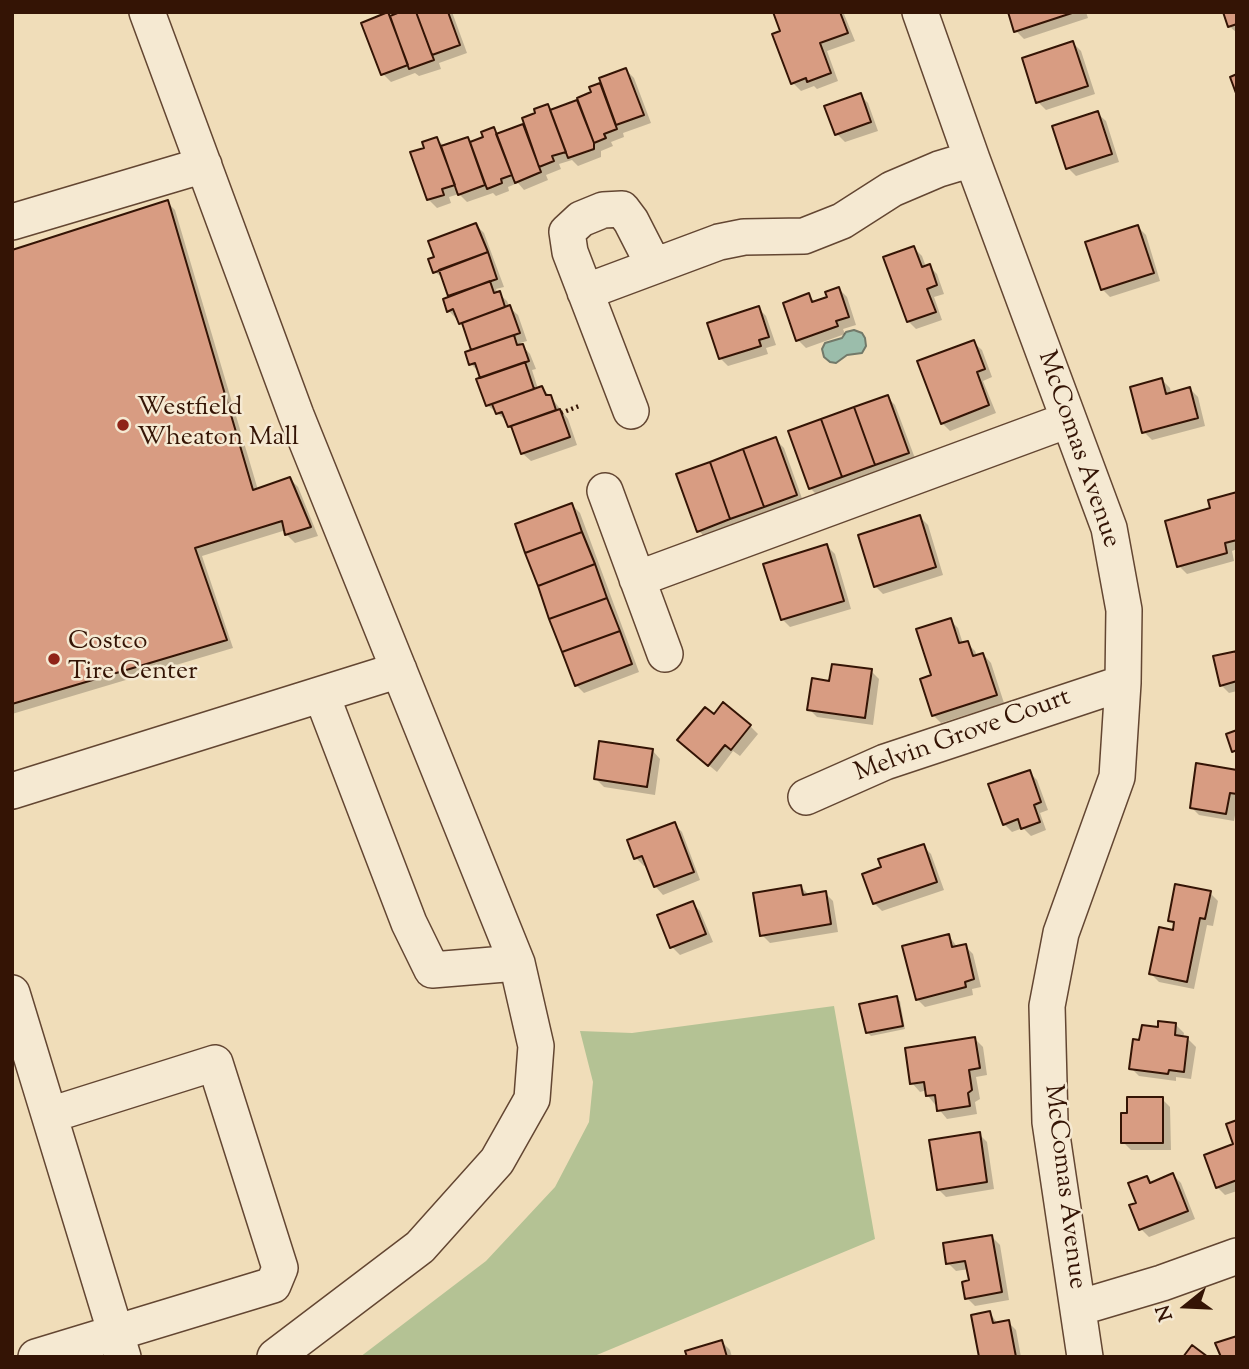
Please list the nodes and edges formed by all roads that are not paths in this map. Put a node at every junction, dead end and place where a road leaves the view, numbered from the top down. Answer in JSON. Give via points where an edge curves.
{"nodes":[{"id":1,"x":147,"y":12,"type":"edge"},
{"id":2,"x":920,"y":12,"type":"edge"},
{"id":3,"x":972,"y":159,"type":"junction"},
{"id":4,"x":204,"y":165,"type":"junction"},
{"id":5,"x":12,"y":222,"type":"edge"},
{"id":6,"x":653,"y":266,"type":"junction"},
{"id":7,"x":585,"y":292,"type":"junction"},
{"id":8,"x":631,"y":411,"type":"dead end"},
{"id":9,"x":1068,"y":420,"type":"junction"},
{"id":10,"x":605,"y":491,"type":"dead end"},
{"id":11,"x":637,"y":579,"type":"junction"},
{"id":12,"x":665,"y":654,"type":"dead end"},
{"id":13,"x":399,"y":670,"type":"junction"},
{"id":14,"x":1123,"y":682,"type":"junction"},
{"id":15,"x":322,"y":695,"type":"junction"},
{"id":16,"x":12,"y":791,"type":"edge"},
{"id":17,"x":806,"y":797,"type":"dead end"},
{"id":18,"x":517,"y":963,"type":"junction"},
{"id":19,"x":12,"y":993,"type":"edge"},
{"id":20,"x":50,"y":1115,"type":"junction"},
{"id":21,"x":1237,"y":1256,"type":"edge"},
{"id":22,"x":1078,"y":1308,"type":"junction"},
{"id":23,"x":119,"y":1345,"type":"edge"},
{"id":24,"x":36,"y":1357,"type":"edge"},
{"id":25,"x":275,"y":1357,"type":"edge"},
{"id":26,"x":1085,"y":1357,"type":"edge"}],
"edges":[{"from":1,"to":4,"type":"street"},
{"from":2,"to":3,"type":"street","name":"McComas Avenue"},
{"from":3,"to":6,"type":"street","via":[[892,189],[842,221],[804,236],[744,237]]},
{"from":3,"to":9,"type":"street","name":"McComas Avenue"},
{"from":4,"to":5,"type":"street"},
{"from":4,"to":13,"type":"street","via":[[296,415]]},
{"from":6,"to":7,"type":"street"},
{"from":6,"to":7,"type":"street","via":[[622,209],[603,210],[580,219],[567,232],[569,252]]},
{"from":7,"to":8,"type":"street"},
{"from":9,"to":11,"type":"street"},
{"from":9,"to":14,"type":"street","name":"McComas Avenue","via":[[1109,528],[1124,610]]},
{"from":10,"to":11,"type":"street"},
{"from":11,"to":12,"type":"street"},
{"from":13,"to":15,"type":"street"},
{"from":13,"to":18,"type":"street"},
{"from":14,"to":17,"type":"street","name":"Melvin Grove Court","via":[[885,762]]},
{"from":14,"to":22,"type":"street","name":"McComas Avenue","via":[[1116,777],[1062,933],[1047,1006],[1050,1122]]},
{"from":15,"to":16,"type":"street"},
{"from":15,"to":18,"type":"street","via":[[409,923],[432,970]]},
{"from":18,"to":25,"type":"street","via":[[536,1046],[532,1099],[497,1161],[420,1247]]},
{"from":19,"to":20,"type":"street"},
{"from":20,"to":23,"type":"street"},
{"from":20,"to":23,"type":"street","via":[[215,1063],[280,1268],[273,1285]]},
{"from":21,"to":22,"type":"street"},
{"from":22,"to":26,"type":"street","name":"McComas Avenue"},
{"from":23,"to":24,"type":"street"}]}
